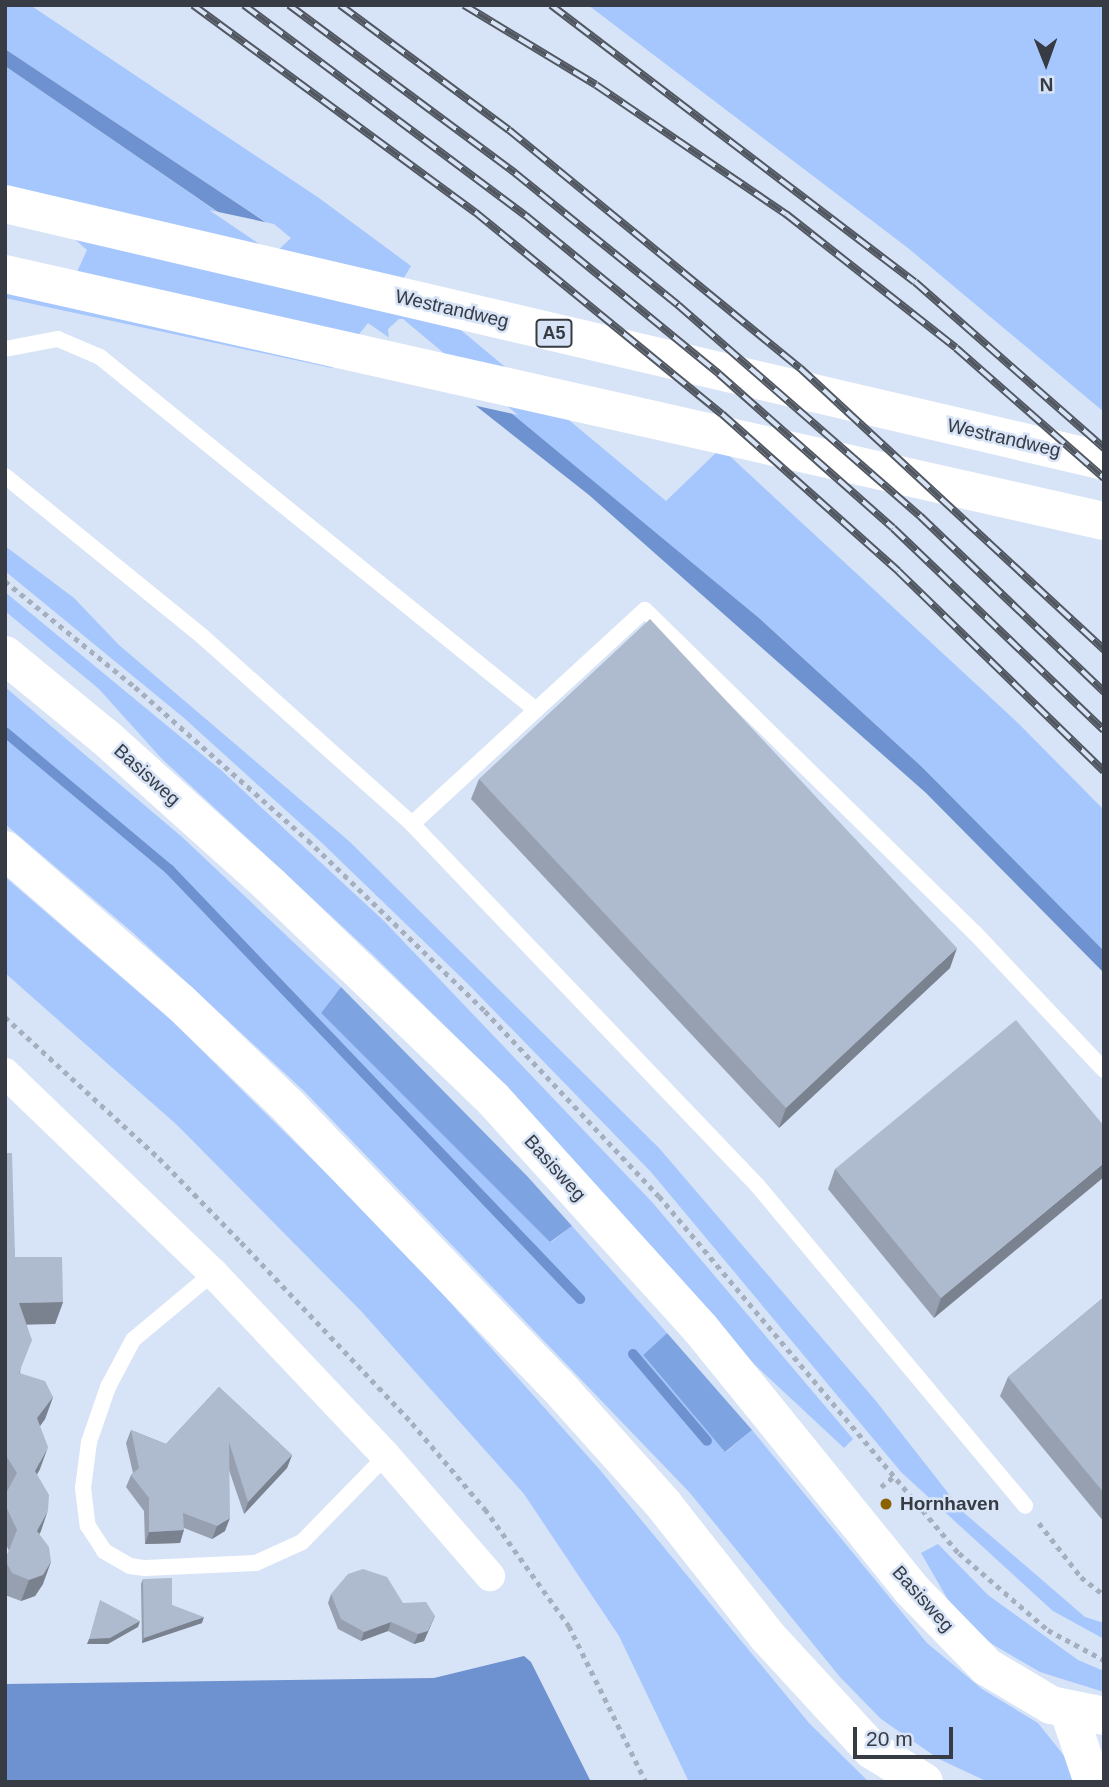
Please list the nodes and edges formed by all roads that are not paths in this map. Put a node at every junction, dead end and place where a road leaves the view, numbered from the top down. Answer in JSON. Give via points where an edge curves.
{"nodes":[{"id":1,"x":5,"y":204,"type":"edge"},
{"id":2,"x":5,"y":274,"type":"edge"},
{"id":3,"x":5,"y":349,"type":"edge"},
{"id":4,"x":1104,"y":461,"type":"edge"},
{"id":5,"x":5,"y":476,"type":"edge"},
{"id":6,"x":1104,"y":521,"type":"edge"},
{"id":7,"x":5,"y":655,"type":"edge"},
{"id":8,"x":536,"y":709,"type":"junction"},
{"id":9,"x":412,"y":824,"type":"junction"},
{"id":10,"x":5,"y":850,"type":"edge"},
{"id":11,"x":1104,"y":1070,"type":"edge"},
{"id":12,"x":5,"y":1073,"type":"edge"},
{"id":13,"x":213,"y":1273,"type":"junction"},
{"id":14,"x":386,"y":1456,"type":"junction"},
{"id":15,"x":1026,"y":1506,"type":"road end"},
{"id":16,"x":490,"y":1576,"type":"dead end"},
{"id":17,"x":1086,"y":1713,"type":"edge"},
{"id":18,"x":1104,"y":1775,"type":"edge"},
{"id":19,"x":923,"y":1782,"type":"edge"},
{"id":20,"x":1092,"y":1782,"type":"edge"}],
"edges":[{"from":1,"to":4,"type":"main road","name":"Westrandweg","number":"A5"},
{"from":2,"to":6,"type":"main road"},
{"from":3,"to":8,"type":"lane","via":[[58,340],[100,357]]},
{"from":5,"to":9,"type":"lane","via":[[203,637]]},
{"from":7,"to":17,"type":"main road","name":"Basisweg","via":[[105,737],[271,886],[493,1099],[700,1328],[913,1591],[987,1667]]},
{"from":8,"to":9,"type":"lane"},
{"from":8,"to":11,"type":"lane","via":[[645,610],[974,932]]},
{"from":9,"to":15,"type":"lane","via":[[757,1185]]},
{"from":10,"to":19,"type":"main road","via":[[179,1000],[290,1108],[556,1384],[664,1505],[768,1637],[872,1750]]},
{"from":12,"to":13,"type":"street"},
{"from":13,"to":14,"type":"street"},
{"from":13,"to":14,"type":"lane","via":[[133,1340],[108,1387],[89,1442],[83,1488],[88,1526],[104,1551],[123,1564],[145,1569],[256,1563],[302,1542]]},
{"from":14,"to":16,"type":"street"},
{"from":17,"to":20,"type":"street"},
{"from":18,"to":20,"type":"street"}]}
